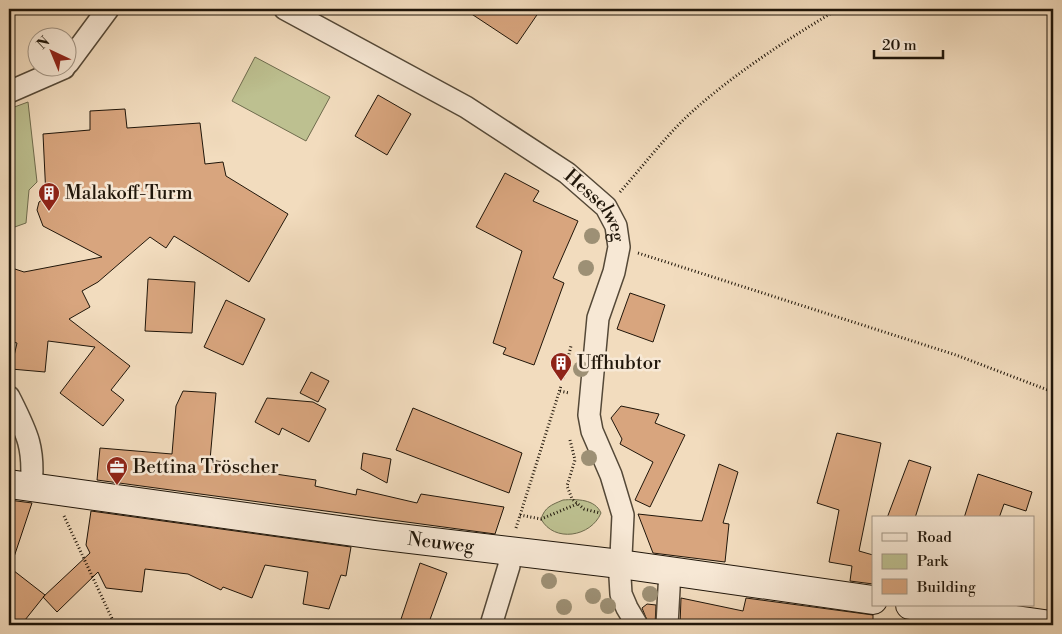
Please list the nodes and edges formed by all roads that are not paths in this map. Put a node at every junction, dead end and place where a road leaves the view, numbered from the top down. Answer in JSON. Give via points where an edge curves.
{"nodes":[{"id":1,"x":108,"y":9,"type":"edge"},
{"id":2,"x":285,"y":9,"type":"edge"},
{"id":3,"x":78,"y":50,"type":"edge"},
{"id":4,"x":42,"y":78,"type":"edge"},
{"id":5,"x":10,"y":92,"type":"edge"},
{"id":6,"x":9,"y":397,"type":"edge"},
{"id":7,"x":20,"y":486,"type":"edge"},
{"id":8,"x":510,"y":550,"type":"junction"},
{"id":9,"x":620,"y":564,"type":"junction"},
{"id":10,"x":670,"y":571,"type":"junction"},
{"id":11,"x":872,"y":600,"type":"edge"},
{"id":12,"x":917,"y":606,"type":"edge"},
{"id":13,"x":1034,"y":624,"type":"edge"},
{"id":14,"x":491,"y":625,"type":"edge"},
{"id":15,"x":637,"y":625,"type":"edge"},
{"id":16,"x":667,"y":625,"type":"edge"}],
"edges":[{"from":1,"to":3,"type":"street"},
{"from":2,"to":9,"type":"street","name":"Hesselweg","via":[[466,107],[567,173],[606,207],[616,226],[619,247],[598,318],[589,415],[623,514],[624,540]]},
{"from":4,"to":5,"type":"street"},
{"from":6,"to":7,"type":"street","via":[[30,442],[33,467]]},
{"from":7,"to":8,"type":"street","name":"Neuweg","via":[[375,535]]},
{"from":8,"to":9,"type":"street","name":"Neuweg"},
{"from":8,"to":14,"type":"street","via":[[509,566]]},
{"from":9,"to":10,"type":"street","name":"Neuweg"},
{"from":9,"to":15,"type":"street","name":"Hesselweg","via":[[621,594]]},
{"from":10,"to":11,"type":"street","name":"Neuweg"},
{"from":10,"to":16,"type":"street"},
{"from":12,"to":13,"type":"street"}]}
